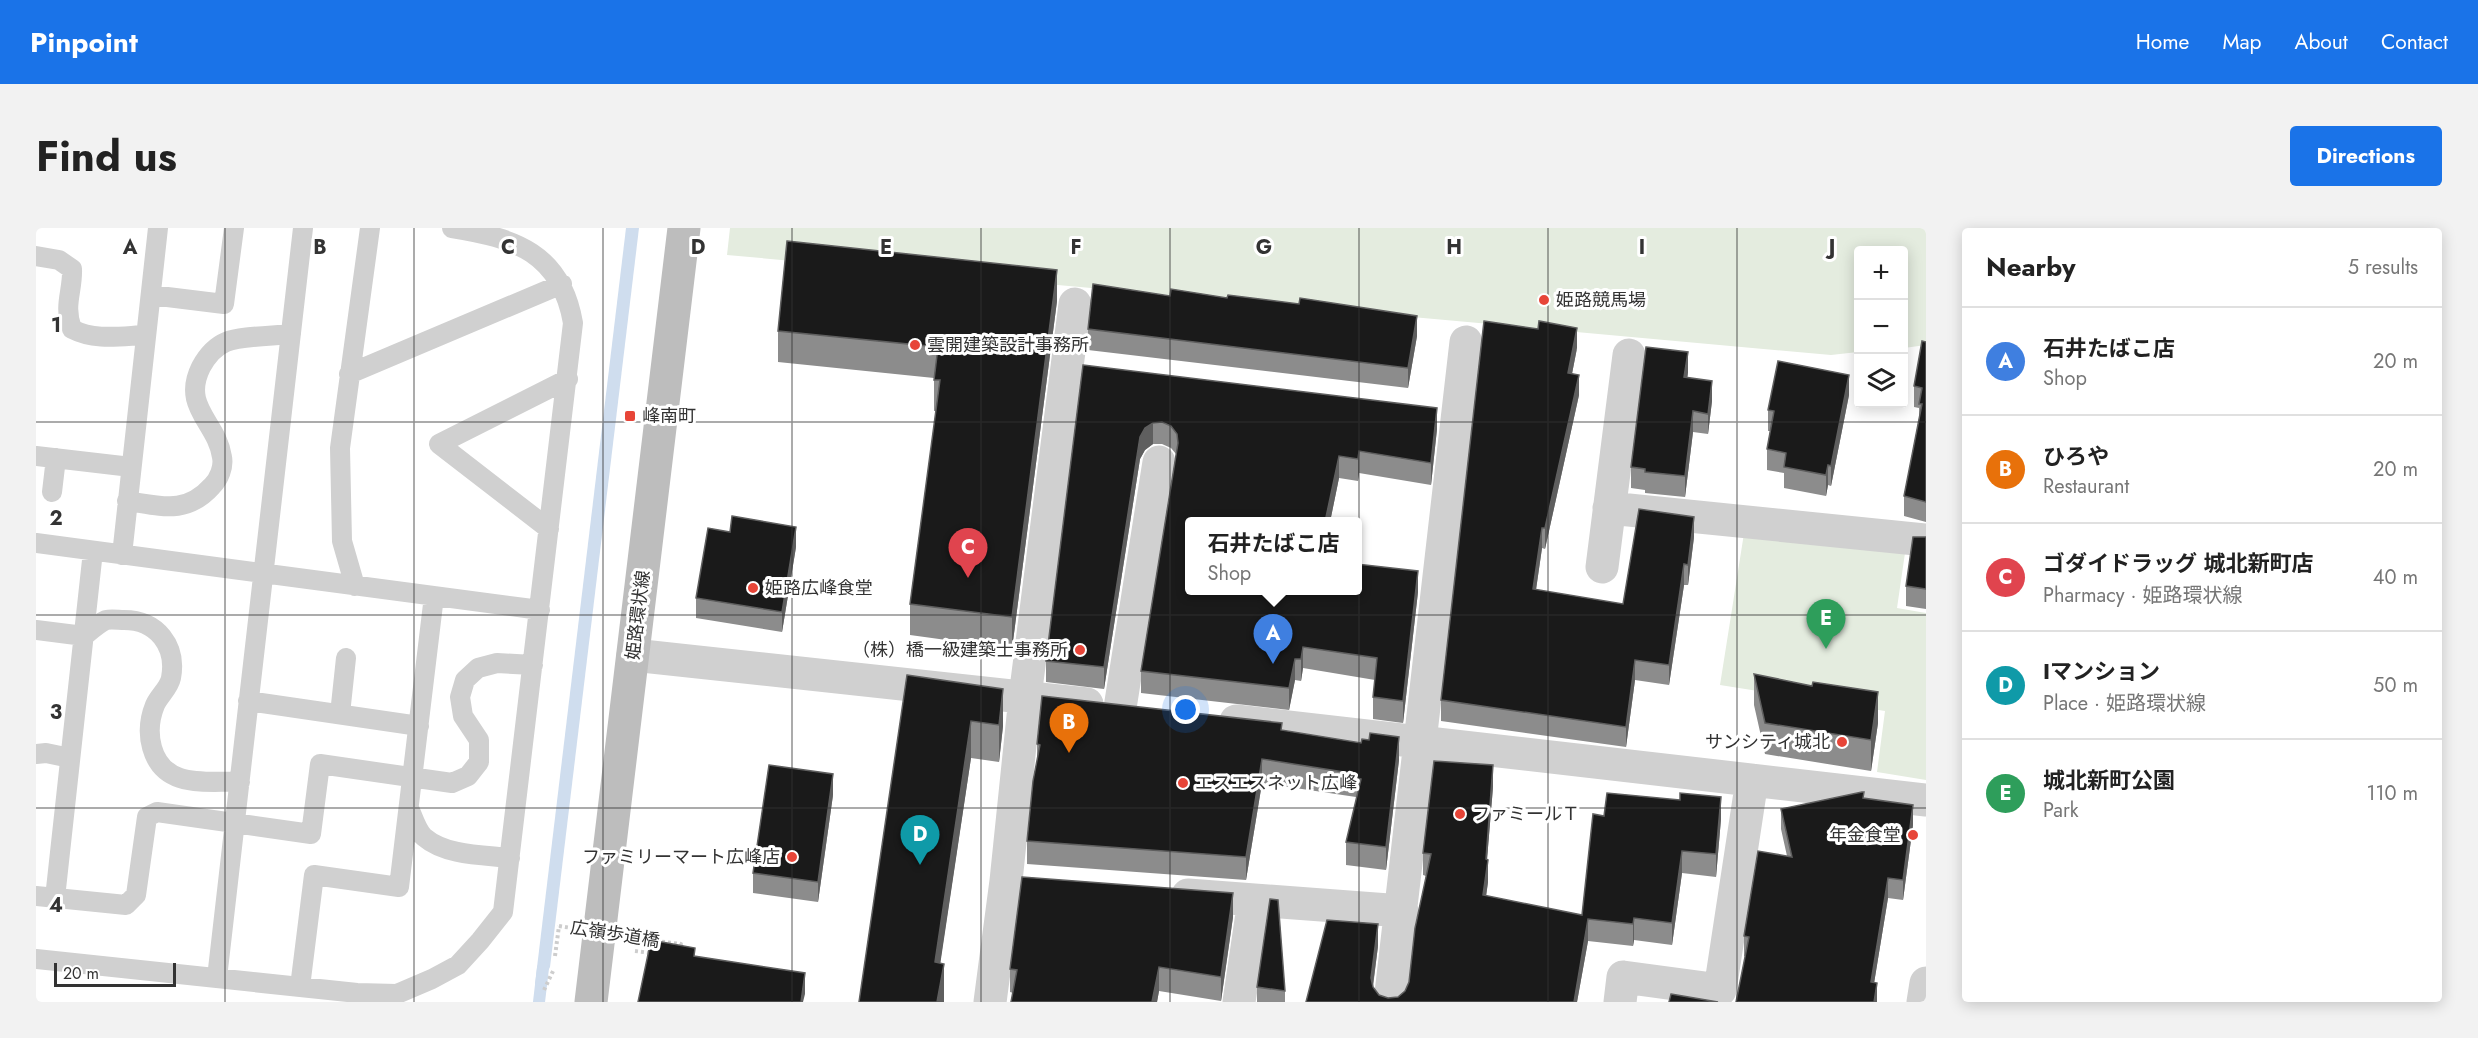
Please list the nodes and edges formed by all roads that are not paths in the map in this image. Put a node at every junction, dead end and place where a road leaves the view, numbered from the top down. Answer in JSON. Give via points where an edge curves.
{"nodes":[{"id":1,"x":158,"y":228,"type":"edge"},
{"id":2,"x":234,"y":228,"type":"edge"},
{"id":3,"x":303,"y":228,"type":"edge"},
{"id":4,"x":370,"y":228,"type":"edge"},
{"id":5,"x":452,"y":228,"type":"edge"},
{"id":6,"x":684,"y":228,"type":"edge"},
{"id":7,"x":36,"y":256,"type":"edge"},
{"id":8,"x":562,"y":284,"type":"junction"},
{"id":9,"x":151,"y":295,"type":"junction"},
{"id":10,"x":1075,"y":304,"type":"dead end"},
{"id":11,"x":291,"y":334,"type":"junction"},
{"id":12,"x":146,"y":335,"type":"junction"},
{"id":13,"x":1466,"y":342,"type":"dead end"},
{"id":14,"x":1629,"y":355,"type":"dead end"},
{"id":15,"x":349,"y":374,"type":"junction"},
{"id":16,"x":568,"y":379,"type":"junction"},
{"id":17,"x":36,"y":456,"type":"edge"},
{"id":18,"x":56,"y":458,"type":"junction"},
{"id":19,"x":1159,"y":462,"type":"dead end"},
{"id":20,"x":131,"y":467,"type":"junction"},
{"id":21,"x":52,"y":492,"type":"dead end"},
{"id":22,"x":127,"y":501,"type":"junction"},
{"id":23,"x":1609,"y":508,"type":"junction"},
{"id":24,"x":549,"y":529,"type":"junction"},
{"id":25,"x":1926,"y":540,"type":"edge"},
{"id":26,"x":36,"y":543,"type":"edge"},
{"id":27,"x":93,"y":551,"type":"junction"},
{"id":28,"x":122,"y":555,"type":"junction"},
{"id":29,"x":1602,"y":567,"type":"dead end"},
{"id":30,"x":263,"y":574,"type":"junction"},
{"id":31,"x":355,"y":586,"type":"junction"},
{"id":32,"x":434,"y":596,"type":"junction"},
{"id":33,"x":540,"y":610,"type":"junction"},
{"id":34,"x":36,"y":630,"type":"edge"},
{"id":35,"x":84,"y":636,"type":"junction"},
{"id":36,"x":633,"y":655,"type":"junction"},
{"id":37,"x":346,"y":658,"type":"dead end"},
{"id":38,"x":533,"y":665,"type":"junction"},
{"id":39,"x":1025,"y":697,"type":"junction"},
{"id":40,"x":248,"y":701,"type":"junction"},
{"id":41,"x":1120,"y":708,"type":"junction"},
{"id":42,"x":1155,"y":712,"type":"edge"},
{"id":43,"x":340,"y":714,"type":"junction"},
{"id":44,"x":1201,"y":717,"type":"edge"},
{"id":45,"x":419,"y":726,"type":"junction"},
{"id":46,"x":1421,"y":742,"type":"junction"},
{"id":47,"x":36,"y":754,"type":"edge"},
{"id":48,"x":70,"y":758,"type":"junction"},
{"id":49,"x":412,"y":777,"type":"junction"},
{"id":50,"x":1752,"y":780,"type":"junction"},
{"id":51,"x":240,"y":782,"type":"junction"},
{"id":52,"x":1926,"y":800,"type":"edge"},
{"id":53,"x":409,"y":808,"type":"junction"},
{"id":54,"x":235,"y":821,"type":"junction"},
{"id":55,"x":510,"y":858,"type":"junction"},
{"id":56,"x":1006,"y":881,"type":"junction"},
{"id":57,"x":1041,"y":884,"type":"edge"},
{"id":58,"x":1160,"y":893,"type":"edge"},
{"id":59,"x":45,"y":897,"type":"edge"},
{"id":60,"x":1254,"y":900,"type":"junction"},
{"id":61,"x":1402,"y":911,"type":"junction"},
{"id":62,"x":36,"y":959,"type":"edge"},
{"id":63,"x":217,"y":978,"type":"junction"},
{"id":64,"x":1926,"y":983,"type":"edge"},
{"id":65,"x":300,"y":987,"type":"junction"},
{"id":66,"x":591,"y":1002,"type":"edge"},
{"id":67,"x":990,"y":1002,"type":"edge"},
{"id":68,"x":1239,"y":1002,"type":"edge"},
{"id":69,"x":1390,"y":1002,"type":"edge"},
{"id":70,"x":1620,"y":1002,"type":"edge"},
{"id":71,"x":1923,"y":1002,"type":"edge"}],
"edges":[{"from":1,"to":9,"type":"lane"},
{"from":2,"to":9,"type":"lane","via":[[224,304]]},
{"from":3,"to":11,"type":"lane"},
{"from":4,"to":15,"type":"lane"},
{"from":5,"to":8,"type":"lane","via":[[512,241],[542,261]]},
{"from":6,"to":36,"type":"main road","name":"姫路環状線"},
{"from":7,"to":12,"type":"lane","via":[[59,260],[72,268],[67,299],[72,329],[101,337]]},
{"from":8,"to":15,"type":"lane"},
{"from":8,"to":16,"type":"lane","via":[[573,323]]},
{"from":9,"to":12,"type":"lane"},
{"from":10,"to":39,"type":"street","via":[[1080,368]]},
{"from":11,"to":22,"type":"lane","via":[[227,341],[208,353],[196,378],[195,394],[222,458],[219,479],[206,494],[190,505]]},
{"from":11,"to":30,"type":"lane"},
{"from":12,"to":20,"type":"lane"},
{"from":13,"to":46,"type":"street","via":[[1445,411]]},
{"from":14,"to":23,"type":"street"},
{"from":15,"to":31,"type":"lane","via":[[340,448],[342,541]]},
{"from":16,"to":24,"type":"lane"},
{"from":16,"to":24,"type":"lane","via":[[439,444]]},
{"from":17,"to":18,"type":"lane"},
{"from":18,"to":20,"type":"lane"},
{"from":18,"to":21,"type":"lane"},
{"from":19,"to":41,"type":"street"},
{"from":20,"to":22,"type":"lane"},
{"from":22,"to":28,"type":"lane"},
{"from":23,"to":25,"type":"street"},
{"from":23,"to":29,"type":"street"},
{"from":24,"to":33,"type":"lane"},
{"from":26,"to":27,"type":"lane"},
{"from":27,"to":28,"type":"lane"},
{"from":27,"to":35,"type":"lane"},
{"from":28,"to":30,"type":"lane"},
{"from":30,"to":31,"type":"lane"},
{"from":30,"to":40,"type":"lane"},
{"from":31,"to":32,"type":"lane"},
{"from":32,"to":33,"type":"lane"},
{"from":32,"to":45,"type":"lane"},
{"from":33,"to":38,"type":"lane"},
{"from":34,"to":35,"type":"lane"},
{"from":35,"to":48,"type":"lane"},
{"from":35,"to":51,"type":"lane","via":[[107,620],[133,620],[154,628],[167,643],[171,680],[155,705],[149,729],[151,749],[164,768],[180,778]]},
{"from":36,"to":39,"type":"street"},
{"from":36,"to":66,"type":"main road","name":"姫路環状線"},
{"from":37,"to":43,"type":"lane"},
{"from":38,"to":49,"type":"lane","via":[[497,663],[478,668],[465,680],[459,697],[464,716],[479,740],[479,762],[468,776],[452,783]]},
{"from":38,"to":55,"type":"lane"},
{"from":39,"to":41,"type":"street"},
{"from":39,"to":56,"type":"street"},
{"from":40,"to":43,"type":"lane"},
{"from":40,"to":51,"type":"lane"},
{"from":41,"to":42,"type":"street"},
{"from":43,"to":45,"type":"lane"},
{"from":44,"to":46,"type":"street"},
{"from":45,"to":49,"type":"lane"},
{"from":46,"to":50,"type":"street"},
{"from":46,"to":61,"type":"street"},
{"from":47,"to":48,"type":"lane"},
{"from":48,"to":59,"type":"lane"},
{"from":49,"to":53,"type":"lane"},
{"from":49,"to":54,"type":"lane","via":[[320,764],[311,834]]},
{"from":50,"to":52,"type":"street"},
{"from":50,"to":70,"type":"street","via":[[1720,990],[1623,977]]},
{"from":51,"to":54,"type":"lane"},
{"from":53,"to":55,"type":"lane","via":[[423,836],[439,846]]},
{"from":53,"to":65,"type":"lane","via":[[399,887],[314,875]]},
{"from":54,"to":59,"type":"lane","via":[[157,812],[147,817],[136,895],[126,905]]},
{"from":54,"to":63,"type":"lane"},
{"from":55,"to":65,"type":"lane","via":[[503,912],[458,965],[397,994]]},
{"from":56,"to":57,"type":"street"},
{"from":56,"to":67,"type":"street"},
{"from":58,"to":60,"type":"street"},
{"from":60,"to":61,"type":"street"},
{"from":60,"to":68,"type":"street"},
{"from":61,"to":69,"type":"street"},
{"from":62,"to":63,"type":"lane"},
{"from":63,"to":65,"type":"lane"},
{"from":64,"to":71,"type":"street"}]}
